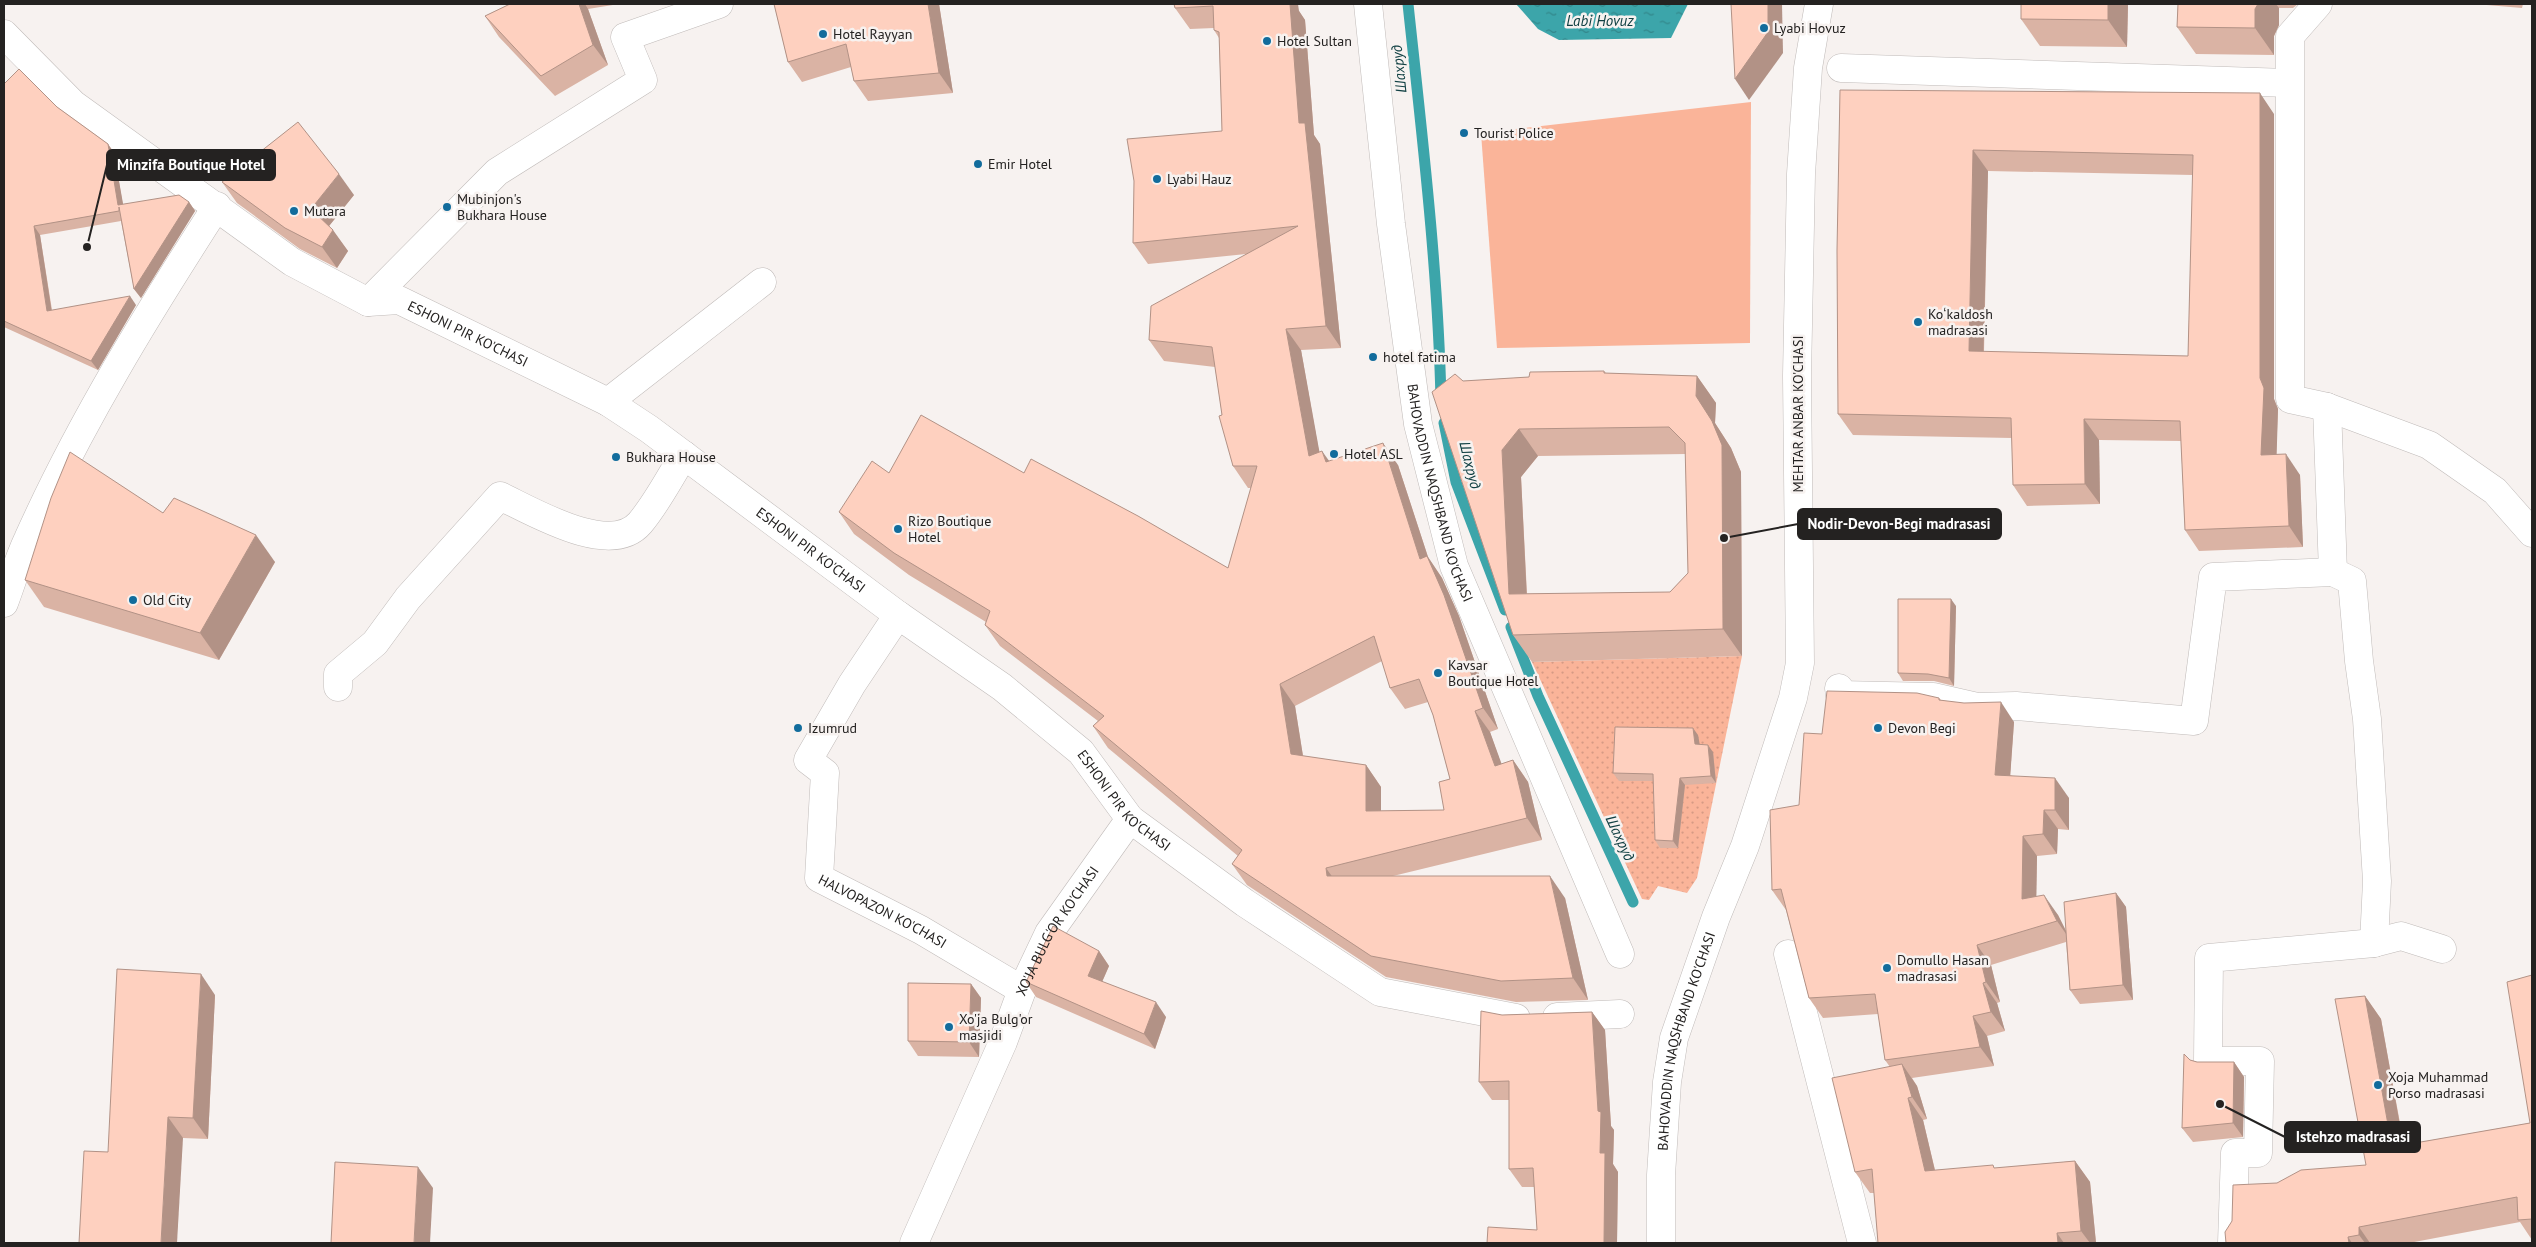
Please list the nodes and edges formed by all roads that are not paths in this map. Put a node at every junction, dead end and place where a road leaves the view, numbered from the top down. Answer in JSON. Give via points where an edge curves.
{"nodes":[{"id":1,"x":719,"y":4,"type":"edge"},
{"id":2,"x":1368,"y":4,"type":"edge"},
{"id":3,"x":1819,"y":4,"type":"edge"},
{"id":4,"x":2318,"y":4,"type":"edge"},
{"id":5,"x":4,"y":34,"type":"edge"},
{"id":6,"x":1841,"y":68,"type":"dead end"},
{"id":7,"x":2289,"y":83,"type":"junction"},
{"id":8,"x":216,"y":206,"type":"junction"},
{"id":9,"x":762,"y":282,"type":"dead end"},
{"id":10,"x":368,"y":302,"type":"junction"},
{"id":11,"x":608,"y":402,"type":"junction"},
{"id":12,"x":2327,"y":407,"type":"junction"},
{"id":13,"x":684,"y":455,"type":"junction"},
{"id":14,"x":2532,"y":533,"type":"edge"},
{"id":15,"x":2333,"y":572,"type":"junction"},
{"id":16,"x":4,"y":603,"type":"edge"},
{"id":17,"x":898,"y":614,"type":"junction"},
{"id":18,"x":338,"y":687,"type":"dead end"},
{"id":19,"x":1839,"y":688,"type":"dead end"},
{"id":20,"x":1130,"y":819,"type":"junction"},
{"id":21,"x":1745,"y":846,"type":"joint"},
{"id":22,"x":2374,"y":943,"type":"junction"},
{"id":23,"x":2442,"y":949,"type":"dead end"},
{"id":24,"x":1620,"y":954,"type":"dead end"},
{"id":25,"x":1788,"y":954,"type":"dead end"},
{"id":26,"x":1022,"y":990,"type":"junction"},
{"id":27,"x":1620,"y":1014,"type":"dead end"},
{"id":28,"x":914,"y":1243,"type":"edge"},
{"id":29,"x":1661,"y":1243,"type":"edge"},
{"id":30,"x":1862,"y":1243,"type":"edge"},
{"id":31,"x":2232,"y":1243,"type":"edge"}],
"edges":[{"from":1,"to":10,"type":"street","via":[[625,36],[643,80],[497,172]]},
{"from":2,"to":24,"type":"street","name":"BAHOVADDIN NAQSHBAND KO'CHASI","via":[[1385,175],[1418,424],[1454,566]]},
{"from":3,"to":21,"type":"street","name":"MEHTAR ANBAR KO'CHASI","via":[[1808,68],[1801,174],[1797,376],[1800,663],[1793,698]]},
{"from":4,"to":7,"type":"street","via":[[2290,36]]},
{"from":5,"to":8,"type":"street","via":[[73,104]]},
{"from":6,"to":7,"type":"street"},
{"from":7,"to":12,"type":"street","via":[[2290,399]]},
{"from":8,"to":10,"type":"street","via":[[292,262]]},
{"from":8,"to":16,"type":"street","via":[[163,289],[66,459],[27,541]]},
{"from":9,"to":11,"type":"street"},
{"from":10,"to":11,"type":"street","name":"ESHONI PIR KO'CHASI","via":[[400,300]]},
{"from":11,"to":13,"type":"street","name":"ESHONI PIR KO'CHASI"},
{"from":12,"to":14,"type":"street","via":[[2429,444],[2495,491]]},
{"from":12,"to":15,"type":"street"},
{"from":13,"to":17,"type":"street","name":"ESHONI PIR KO'CHASI"},
{"from":13,"to":18,"type":"street","via":[[639,525],[621,534],[602,536],[575,530],[500,496],[413,592],[375,643],[338,674]]},
{"from":15,"to":19,"type":"street","via":[[2213,577],[2194,721],[2016,706],[1977,707],[1933,697],[1840,695]]},
{"from":15,"to":22,"type":"street","via":[[2352,582],[2367,719],[2377,881]]},
{"from":17,"to":20,"type":"street","name":"ESHONI PIR KO'CHASI","via":[[1002,687],[1081,752]]},
{"from":17,"to":26,"type":"street","name":"HALVOPAZON KO'CHASI","via":[[808,760],[825,773],[819,878],[921,930]]},
{"from":20,"to":26,"type":"street","name":"XO'JA BULG'OR KO'CHASI","via":[[1049,933]]},
{"from":20,"to":27,"type":"street","name":"ESHONI PIR KO'CHASI","via":[[1245,903],[1380,992],[1515,1018]]},
{"from":21,"to":29,"type":"street","name":"BAHOVADDIN NAQSHBAND KO'CHASI","via":[[1716,917],[1674,1038],[1666,1091]]},
{"from":22,"to":23,"type":"street","via":[[2401,936]]},
{"from":22,"to":31,"type":"street","via":[[2209,958],[2208,1061],[2260,1061],[2258,1153],[2235,1153]]},
{"from":25,"to":30,"type":"street"},
{"from":26,"to":28,"type":"street","name":"XO'JA BULG'OR KO'CHASI","via":[[1004,1042]]}]}
